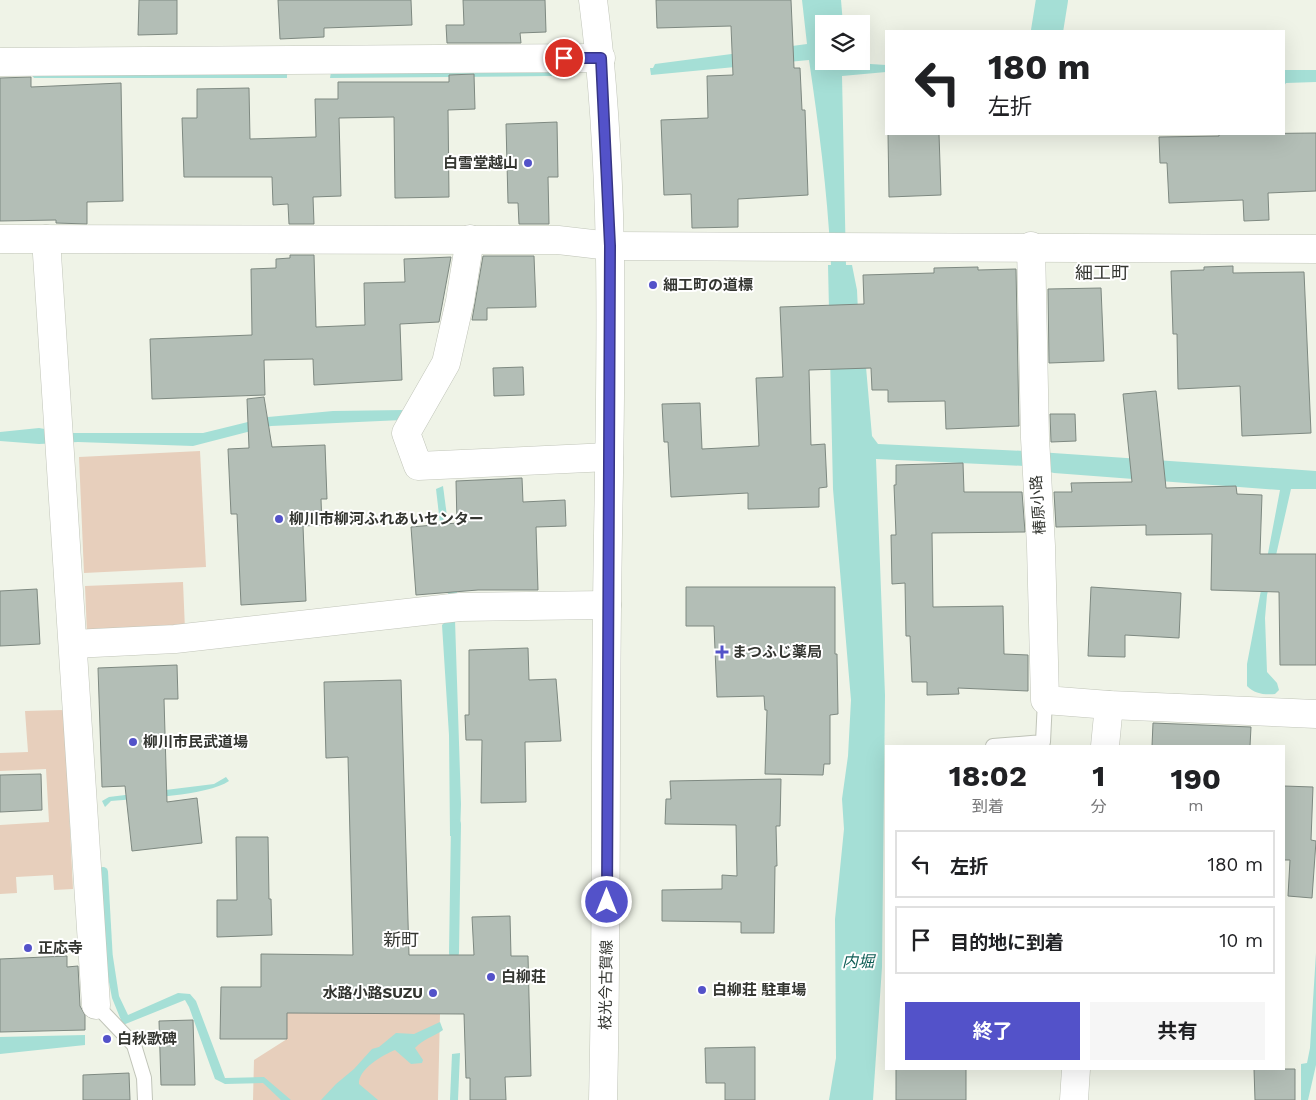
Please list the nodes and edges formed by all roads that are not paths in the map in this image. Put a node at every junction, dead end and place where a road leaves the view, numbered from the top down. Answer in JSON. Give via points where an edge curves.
{"nodes":[{"id":1,"x":593,"y":0,"type":"edge"},
{"id":2,"x":601,"y":58,"type":"junction"},
{"id":3,"x":0,"y":62,"type":"edge"},
{"id":4,"x":0,"y":239,"type":"edge"},
{"id":5,"x":46,"y":239,"type":"junction"},
{"id":6,"x":470,"y":239,"type":"junction"},
{"id":7,"x":610,"y":246,"type":"junction"},
{"id":8,"x":1031,"y":246,"type":"junction"},
{"id":9,"x":1316,"y":249,"type":"edge"},
{"id":10,"x":609,"y":457,"type":"junction"},
{"id":11,"x":607,"y":605,"type":"junction"},
{"id":12,"x":73,"y":644,"type":"junction"},
{"id":13,"x":1044,"y":700,"type":"junction"},
{"id":14,"x":1109,"y":705,"type":"junction"},
{"id":15,"x":1316,"y":714,"type":"edge"},
{"id":16,"x":1006,"y":745,"type":"edge"},
{"id":17,"x":1105,"y":745,"type":"edge"},
{"id":18,"x":100,"y":1010,"type":"joint"},
{"id":19,"x":1076,"y":1070,"type":"edge"},
{"id":20,"x":145,"y":1100,"type":"edge"},
{"id":21,"x":603,"y":1100,"type":"edge"},
{"id":22,"x":1074,"y":1100,"type":"edge"}],
"edges":[{"from":1,"to":2,"type":"street","name":"枝光今古賀線"},
{"from":2,"to":3,"type":"street"},
{"from":2,"to":7,"type":"street","name":"枝光今古賀線"},
{"from":4,"to":5,"type":"street"},
{"from":5,"to":6,"type":"street"},
{"from":5,"to":12,"type":"street"},
{"from":6,"to":7,"type":"street","via":[[558,240]]},
{"from":6,"to":10,"type":"street","via":[[446,363],[406,433],[418,466]]},
{"from":7,"to":8,"type":"street"},
{"from":7,"to":10,"type":"street","name":"枝光今古賀線"},
{"from":8,"to":9,"type":"street"},
{"from":8,"to":13,"type":"street","name":"椿原小路"},
{"from":10,"to":11,"type":"street","name":"枝光今古賀線"},
{"from":11,"to":12,"type":"street","via":[[453,609],[175,638]]},
{"from":11,"to":21,"type":"street","name":"枝光今古賀線","via":[[607,961]]},
{"from":12,"to":18,"type":"street"},
{"from":13,"to":14,"type":"street"},
{"from":13,"to":16,"type":"lane","via":[[1043,742]]},
{"from":14,"to":15,"type":"street"},
{"from":14,"to":17,"type":"street"},
{"from":18,"to":20,"type":"lane","via":[[134,1045],[144,1078]]},
{"from":19,"to":22,"type":"street"}]}
